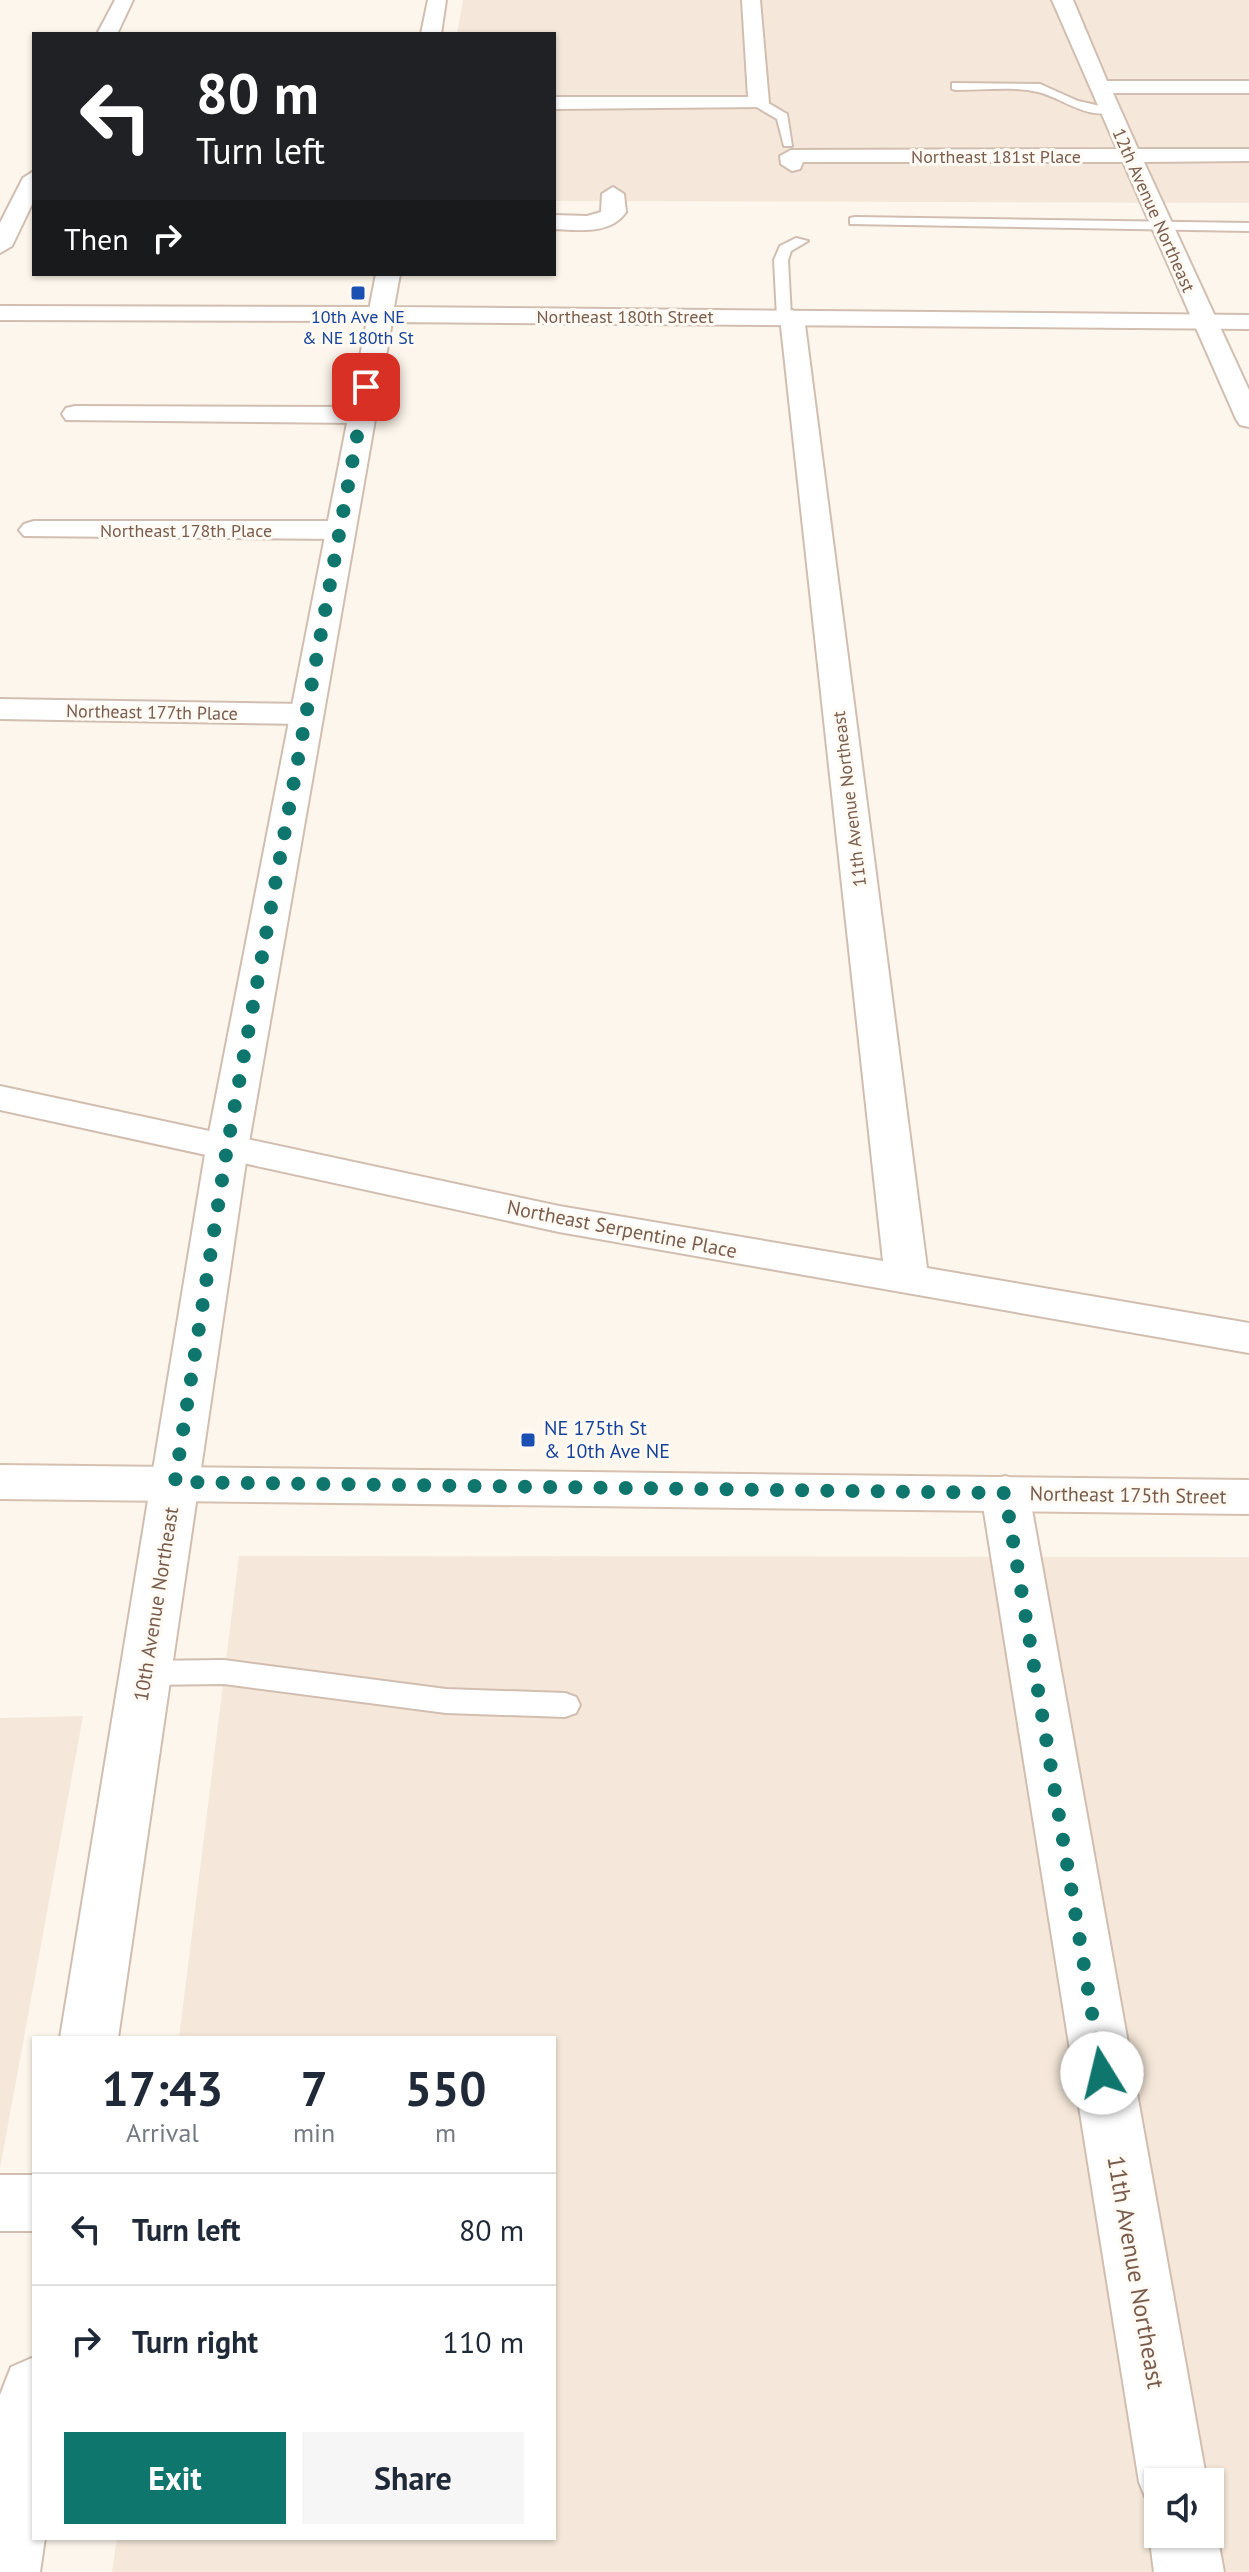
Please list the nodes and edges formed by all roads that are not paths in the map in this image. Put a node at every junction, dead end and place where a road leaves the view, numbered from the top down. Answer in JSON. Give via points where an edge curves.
{"nodes":[{"id":1,"x":124,"y":0,"type":"edge"},
{"id":2,"x":437,"y":0,"type":"edge"},
{"id":3,"x":751,"y":0,"type":"edge"},
{"id":4,"x":1062,"y":0,"type":"edge"},
{"id":5,"x":108,"y":32,"type":"edge"},
{"id":6,"x":431,"y":32,"type":"edge"},
{"id":7,"x":956,"y":86,"type":"dead end"},
{"id":8,"x":1098,"y":87,"type":"junction"},
{"id":9,"x":1249,"y":87,"type":"edge"},
{"id":10,"x":556,"y":103,"type":"edge"},
{"id":11,"x":759,"y":103,"type":"junction"},
{"id":12,"x":1108,"y":109,"type":"junction"},
{"id":13,"x":790,"y":154,"type":"joint"},
{"id":14,"x":1129,"y":155,"type":"junction"},
{"id":15,"x":1249,"y":155,"type":"edge"},
{"id":16,"x":32,"y":182,"type":"edge"},
{"id":17,"x":613,"y":194,"type":"dead end"},
{"id":18,"x":855,"y":221,"type":"dead end"},
{"id":19,"x":556,"y":222,"type":"edge"},
{"id":20,"x":1161,"y":226,"type":"junction"},
{"id":21,"x":1249,"y":227,"type":"edge"},
{"id":22,"x":801,"y":241,"type":"dead end"},
{"id":23,"x":0,"y":246,"type":"edge"},
{"id":24,"x":388,"y":276,"type":"edge"},
{"id":25,"x":0,"y":313,"type":"edge"},
{"id":26,"x":381,"y":314,"type":"junction"},
{"id":27,"x":788,"y":317,"type":"junction"},
{"id":28,"x":1204,"y":322,"type":"junction"},
{"id":29,"x":1249,"y":322,"type":"edge"},
{"id":30,"x":75,"y":414,"type":"dead end"},
{"id":31,"x":361,"y":415,"type":"junction"},
{"id":32,"x":1249,"y":419,"type":"edge"},
{"id":33,"x":34,"y":530,"type":"dead end"},
{"id":34,"x":339,"y":530,"type":"junction"},
{"id":35,"x":0,"y":709,"type":"edge"},
{"id":36,"x":305,"y":714,"type":"junction"},
{"id":37,"x":0,"y":1098,"type":"edge"},
{"id":38,"x":227,"y":1148,"type":"junction"},
{"id":39,"x":907,"y":1281,"type":"junction"},
{"id":40,"x":1249,"y":1338,"type":"edge"},
{"id":41,"x":0,"y":1482,"type":"edge"},
{"id":42,"x":175,"y":1482,"type":"junction"},
{"id":43,"x":1005,"y":1493,"type":"junction"},
{"id":44,"x":1249,"y":1497,"type":"edge"},
{"id":45,"x":145,"y":1673,"type":"junction"},
{"id":46,"x":565,"y":1705,"type":"dead end"},
{"id":47,"x":89,"y":2036,"type":"edge"},
{"id":48,"x":0,"y":2203,"type":"edge"},
{"id":49,"x":32,"y":2203,"type":"edge"},
{"id":50,"x":32,"y":2402,"type":"edge"},
{"id":51,"x":1171,"y":2468,"type":"edge"},
{"id":52,"x":1185,"y":2548,"type":"edge"},
{"id":53,"x":5,"y":2572,"type":"edge"},
{"id":54,"x":1189,"y":2572,"type":"edge"}],
"edges":[{"from":1,"to":5,"type":"street"},
{"from":2,"to":6,"type":"street"},
{"from":3,"to":11,"type":"street"},
{"from":4,"to":8,"type":"street","name":"12th Avenue Northeast"},
{"from":7,"to":12,"type":"lane","via":[[1040,88],[1075,104]]},
{"from":8,"to":9,"type":"street"},
{"from":8,"to":12,"type":"street","name":"12th Avenue Northeast"},
{"from":10,"to":11,"type":"street"},
{"from":11,"to":13,"type":"lane","via":[[783,117]]},
{"from":12,"to":14,"type":"street","name":"12th Avenue Northeast"},
{"from":13,"to":14,"type":"street","name":"Northeast 181st Place"},
{"from":14,"to":15,"type":"street","name":"Northeast 181st Place"},
{"from":14,"to":20,"type":"street","name":"12th Avenue Northeast"},
{"from":16,"to":23,"type":"street"},
{"from":17,"to":19,"type":"street","via":[[615,212],[610,217]]},
{"from":18,"to":20,"type":"lane"},
{"from":20,"to":21,"type":"lane"},
{"from":20,"to":28,"type":"street","name":"12th Avenue Northeast"},
{"from":22,"to":27,"type":"lane","via":[[785,249],[781,260]]},
{"from":24,"to":26,"type":"street","name":"10th Avenue Northeast"},
{"from":25,"to":26,"type":"street","name":"Northeast 180th Street"},
{"from":26,"to":27,"type":"street","name":"Northeast 180th Street"},
{"from":26,"to":31,"type":"street","name":"10th Avenue Northeast"},
{"from":27,"to":28,"type":"street","name":"Northeast 180th Street"},
{"from":27,"to":39,"type":"street","name":"11th Avenue Northeast"},
{"from":28,"to":29,"type":"street","name":"Northeast 180th Street"},
{"from":28,"to":32,"type":"street","name":"12th Avenue Northeast"},
{"from":30,"to":31,"type":"street"},
{"from":31,"to":34,"type":"street","name":"10th Avenue Northeast"},
{"from":33,"to":34,"type":"street","name":"Northeast 178th Place"},
{"from":34,"to":36,"type":"street","name":"10th Avenue Northeast"},
{"from":35,"to":36,"type":"street","name":"Northeast 177th Place"},
{"from":36,"to":38,"type":"street","name":"10th Avenue Northeast"},
{"from":37,"to":38,"type":"street","name":"Northeast Serpentine Place"},
{"from":38,"to":39,"type":"street","name":"Northeast Serpentine Place","via":[[559,1219]]},
{"from":38,"to":42,"type":"street","name":"10th Avenue Northeast"},
{"from":39,"to":40,"type":"street","name":"Northeast Serpentine Place"},
{"from":41,"to":42,"type":"street","name":"Northeast 175th Street"},
{"from":42,"to":43,"type":"street","name":"Northeast 175th Street"},
{"from":42,"to":45,"type":"street","name":"10th Avenue Northeast"},
{"from":43,"to":44,"type":"street","name":"Northeast 175th Street"},
{"from":43,"to":51,"type":"street","name":"11th Avenue Northeast"},
{"from":45,"to":46,"type":"lane","via":[[224,1672],[446,1701]]},
{"from":45,"to":47,"type":"street","name":"10th Avenue Northeast"},
{"from":48,"to":49,"type":"street"},
{"from":50,"to":53,"type":"street"},
{"from":52,"to":54,"type":"street"}]}
